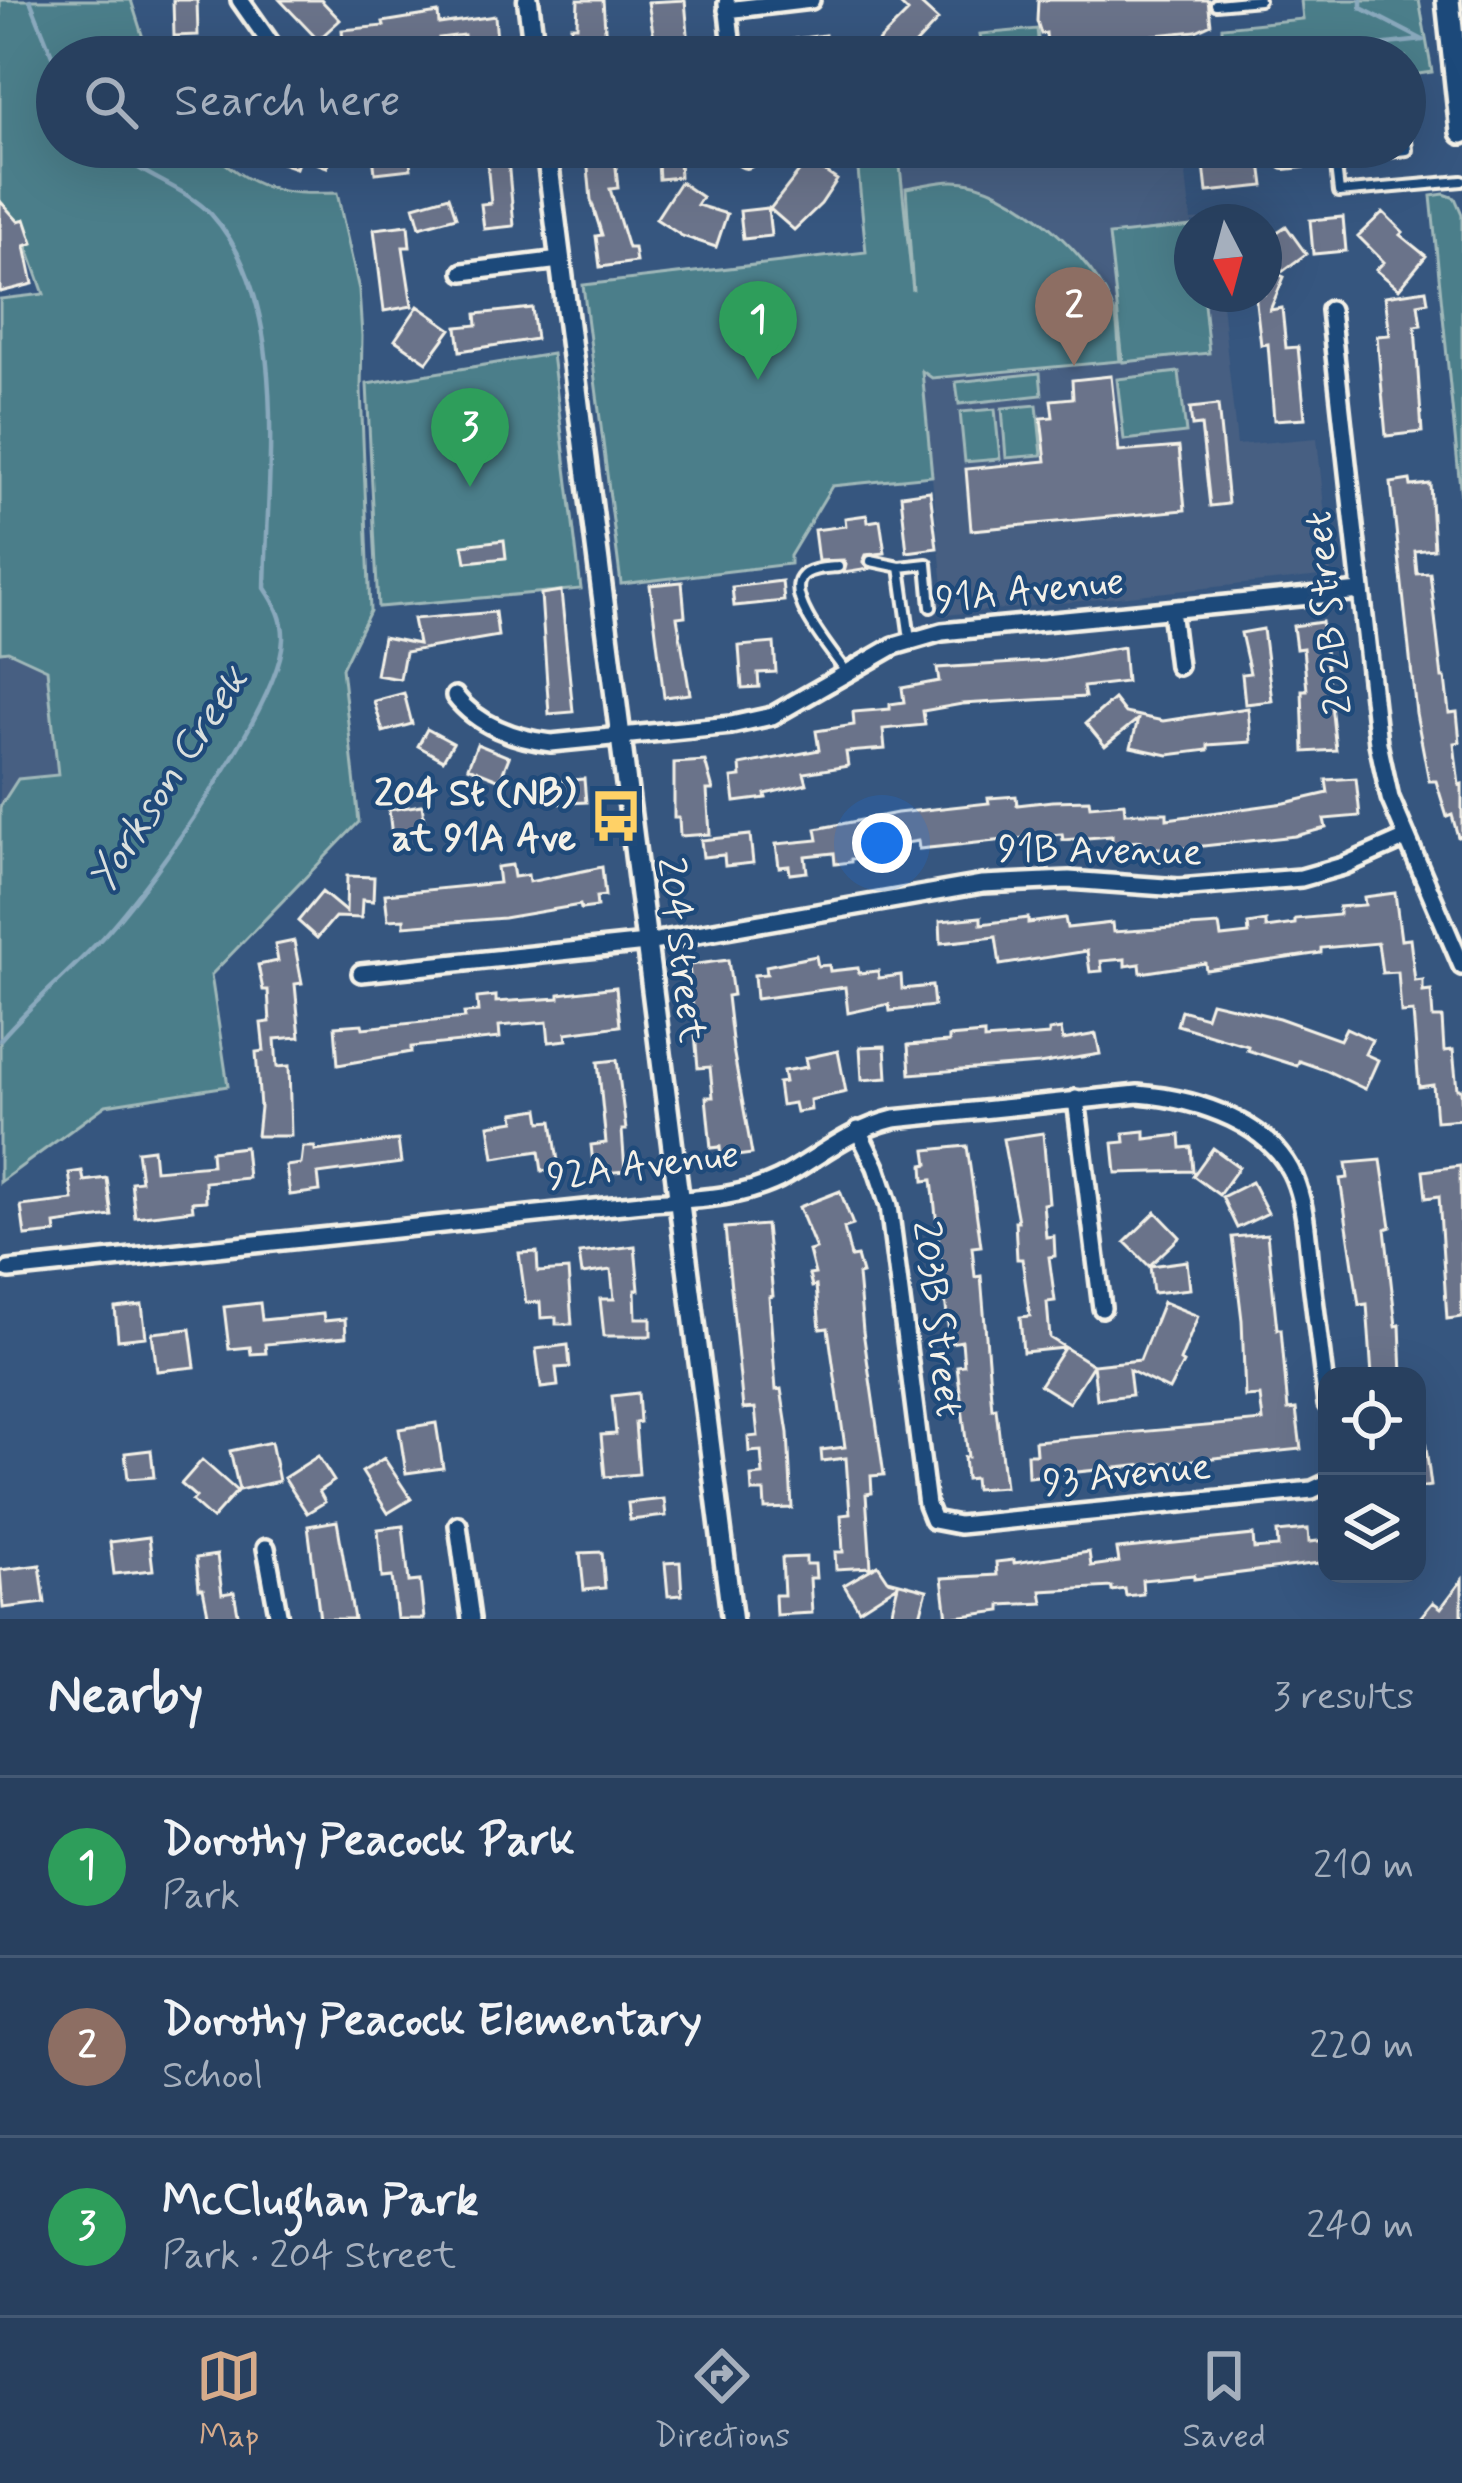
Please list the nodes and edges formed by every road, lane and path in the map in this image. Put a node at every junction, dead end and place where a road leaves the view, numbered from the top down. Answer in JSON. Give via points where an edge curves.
{"nodes":[{"id":1,"x":240,"y":0,"type":"edge"},
{"id":2,"x":528,"y":0,"type":"edge"},
{"id":3,"x":811,"y":0,"type":"edge"},
{"id":4,"x":1259,"y":0,"type":"edge"},
{"id":5,"x":1449,"y":0,"type":"edge"},
{"id":6,"x":1216,"y":4,"type":"dead end"},
{"id":7,"x":727,"y":5,"type":"edge"},
{"id":8,"x":265,"y":36,"type":"edge"},
{"id":9,"x":532,"y":36,"type":"edge"},
{"id":10,"x":731,"y":36,"type":"edge"},
{"id":11,"x":1462,"y":36,"type":"edge"},
{"id":12,"x":1462,"y":132,"type":"edge"},
{"id":13,"x":549,"y":168,"type":"edge"},
{"id":14,"x":1336,"y":168,"type":"edge"},
{"id":15,"x":1462,"y":181,"type":"edge"},
{"id":16,"x":560,"y":260,"type":"junction"},
{"id":17,"x":463,"y":272,"type":"dead end"},
{"id":18,"x":1330,"y":310,"type":"dead end"},
{"id":19,"x":871,"y":561,"type":"dead end"},
{"id":20,"x":838,"y":567,"type":"dead end"},
{"id":21,"x":900,"y":567,"type":"junction"},
{"id":22,"x":1360,"y":591,"type":"junction"},
{"id":23,"x":931,"y":607,"type":"dead end"},
{"id":24,"x":1171,"y":610,"type":"junction"},
{"id":25,"x":910,"y":639,"type":"junction"},
{"id":26,"x":1178,"y":666,"type":"dead end"},
{"id":27,"x":847,"y":673,"type":"junction"},
{"id":28,"x":454,"y":696,"type":"dead end"},
{"id":29,"x":620,"y":737,"type":"junction"},
{"id":30,"x":1406,"y":838,"type":"junction"},
{"id":31,"x":646,"y":943,"type":"junction"},
{"id":32,"x":1462,"y":966,"type":"edge"},
{"id":33,"x":361,"y":973,"type":"dead end"},
{"id":34,"x":1076,"y":1100,"type":"junction"},
{"id":35,"x":858,"y":1130,"type":"junction"},
{"id":36,"x":679,"y":1201,"type":"junction"},
{"id":37,"x":9,"y":1270,"type":"dead end"},
{"id":38,"x":1102,"y":1308,"type":"dead end"},
{"id":39,"x":1322,"y":1367,"type":"edge"},
{"id":40,"x":1318,"y":1487,"type":"edge"},
{"id":41,"x":933,"y":1520,"type":"joint"},
{"id":42,"x":458,"y":1525,"type":"dead end"},
{"id":43,"x":266,"y":1548,"type":"dead end"},
{"id":44,"x":279,"y":1619,"type":"edge"},
{"id":45,"x":471,"y":1619,"type":"edge"},
{"id":46,"x":732,"y":1619,"type":"edge"}],
"edges":[{"from":1,"to":8,"type":"street"},
{"from":2,"to":9,"type":"street"},
{"from":3,"to":7,"type":"street"},
{"from":4,"to":6,"type":"lane"},
{"from":5,"to":11,"type":"main road"},
{"from":5,"to":12,"type":"main road"},
{"from":7,"to":10,"type":"street"},
{"from":13,"to":16,"type":"street","name":"204 Street"},
{"from":14,"to":15,"type":"lane","via":[[1339,192]]},
{"from":16,"to":17,"type":"street"},
{"from":16,"to":29,"type":"street","name":"204 Street"},
{"from":18,"to":22,"type":"street","name":"202B Street"},
{"from":19,"to":21,"type":"lane"},
{"from":20,"to":27,"type":"lane","via":[[814,570],[798,586],[802,606]]},
{"from":21,"to":23,"type":"lane","via":[[927,564]]},
{"from":21,"to":25,"type":"lane"},
{"from":22,"to":24,"type":"street","name":"91A Avenue"},
{"from":22,"to":30,"type":"street","name":"202B Street","via":[[1378,743]]},
{"from":24,"to":25,"type":"street","name":"91A Avenue"},
{"from":24,"to":26,"type":"street"},
{"from":25,"to":27,"type":"street","name":"91A Avenue"},
{"from":27,"to":29,"type":"street","name":"91A Avenue","via":[[772,716]]},
{"from":28,"to":29,"type":"street","name":"91A Avenue","via":[[468,713],[534,741]]},
{"from":29,"to":31,"type":"street","name":"204 Street"},
{"from":30,"to":31,"type":"street","name":"91B Avenue","via":[[1301,878],[1179,888],[982,884]]},
{"from":30,"to":32,"type":"street","name":"202B Street"},
{"from":31,"to":33,"type":"street","name":"91B Avenue"},
{"from":31,"to":36,"type":"street","name":"204 Street"},
{"from":34,"to":35,"type":"street","name":"92A Avenue","via":[[911,1116]]},
{"from":34,"to":38,"type":"street"},
{"from":34,"to":39,"type":"street","name":"92A Avenue","via":[[1163,1096],[1228,1117],[1262,1136],[1288,1164],[1303,1207]]},
{"from":35,"to":36,"type":"street","name":"92A Avenue","via":[[763,1186]]},
{"from":35,"to":41,"type":"street","name":"203B Street","via":[[889,1206]]},
{"from":36,"to":37,"type":"street","name":"92A Avenue"},
{"from":36,"to":46,"type":"street","name":"204 Street"},
{"from":40,"to":41,"type":"street","name":"93 Avenue","via":[[959,1526]]},
{"from":42,"to":45,"type":"street"},
{"from":43,"to":44,"type":"street"}]}
